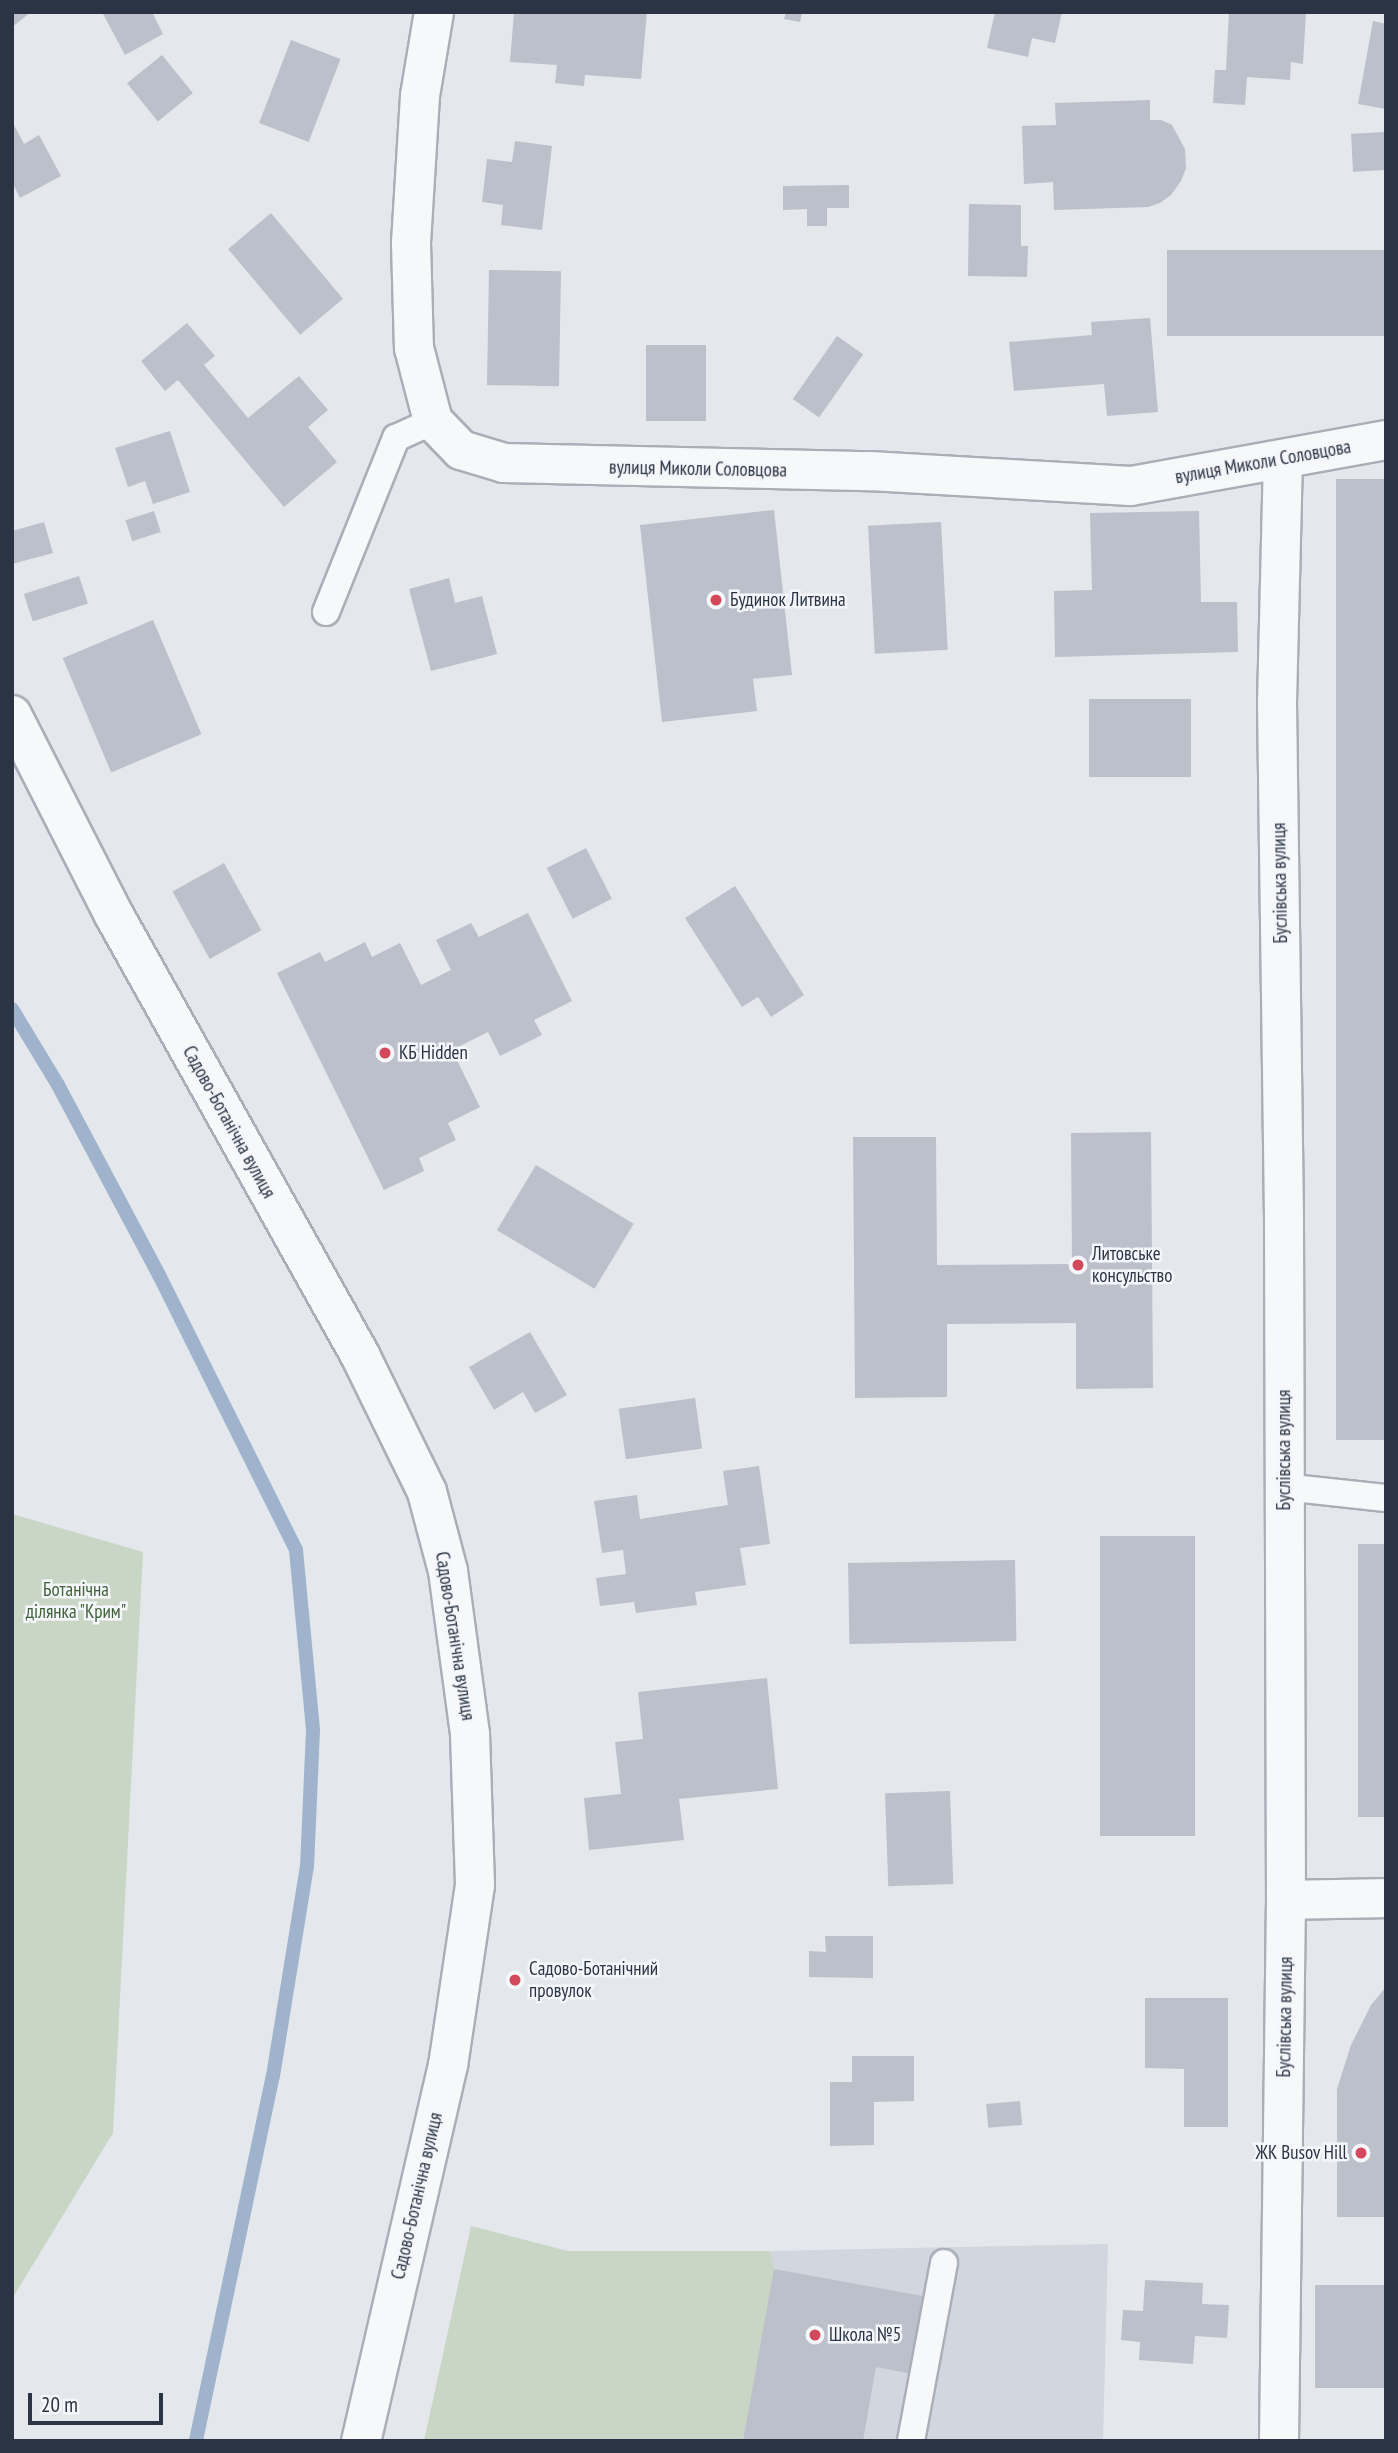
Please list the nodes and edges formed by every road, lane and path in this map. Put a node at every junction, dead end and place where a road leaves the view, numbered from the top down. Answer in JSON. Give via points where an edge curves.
{"nodes":[{"id":1,"x":434,"y":12,"type":"edge"},
{"id":2,"x":433,"y":421,"type":"junction"},
{"id":3,"x":1386,"y":440,"type":"edge"},
{"id":4,"x":1283,"y":459,"type":"junction"},
{"id":5,"x":326,"y":612,"type":"dead end"},
{"id":6,"x":12,"y":715,"type":"edge"},
{"id":7,"x":1284,"y":1487,"type":"junction"},
{"id":8,"x":1386,"y":1498,"type":"edge"},
{"id":9,"x":1386,"y":1898,"type":"edge"},
{"id":10,"x":1286,"y":1900,"type":"junction"},
{"id":11,"x":944,"y":2263,"type":"dead end"},
{"id":12,"x":361,"y":2441,"type":"edge"},
{"id":13,"x":911,"y":2441,"type":"edge"},
{"id":14,"x":1279,"y":2441,"type":"edge"}],
"edges":[{"from":1,"to":2,"type":"street","name":"вулиця Миколи Соловцова","via":[[420,96],[411,243],[414,348]]},
{"from":2,"to":4,"type":"street","name":"вулиця Миколи Соловцова","via":[[461,450],[504,463],[575,467],[870,471],[1131,486]]},
{"from":2,"to":5,"type":"lane","via":[[396,438]]},
{"from":3,"to":4,"type":"street","name":"вулиця Миколи Соловцова"},
{"from":4,"to":7,"type":"street","name":"Буслівська вулиця","via":[[1277,703]]},
{"from":6,"to":12,"type":"street","name":"Садово-Ботанічна вулиця","via":[[114,915],[360,1355],[427,1492],[448,1571],[470,1734],[475,1885],[448,2065]]},
{"from":7,"to":8,"type":"lane"},
{"from":7,"to":10,"type":"street","name":"Буслівська вулиця"},
{"from":9,"to":10,"type":"street"},
{"from":10,"to":14,"type":"street","name":"Буслівська вулиця"},
{"from":11,"to":13,"type":"lane"}]}
